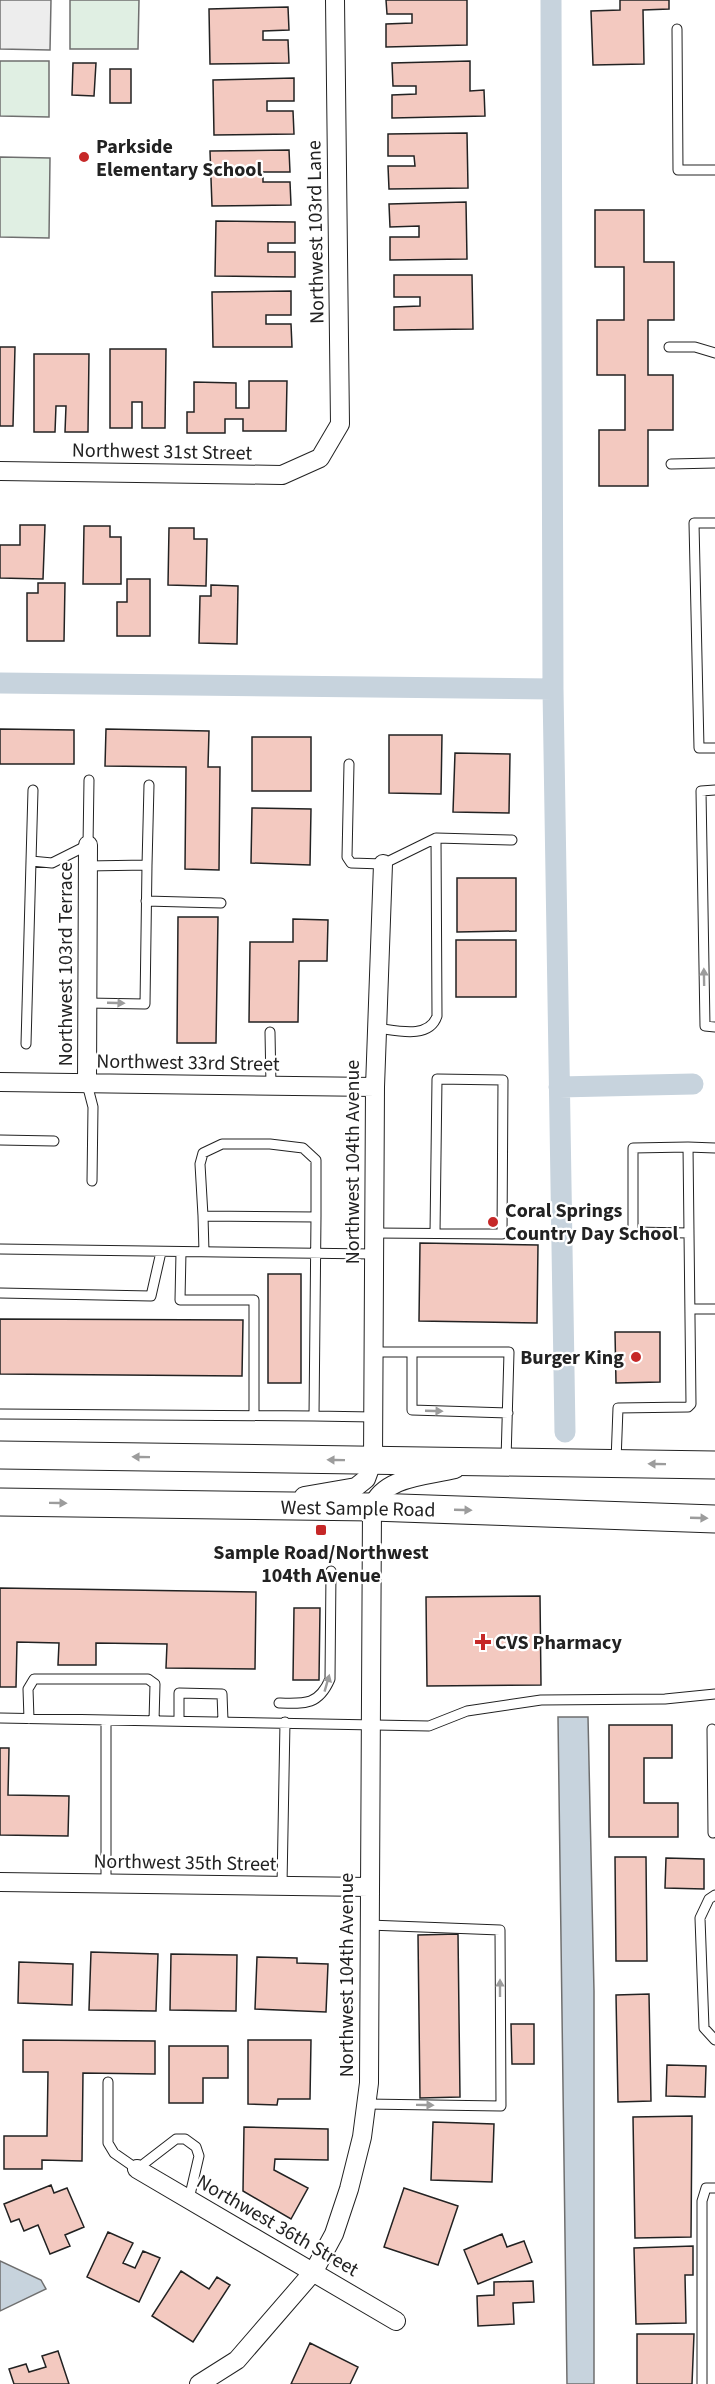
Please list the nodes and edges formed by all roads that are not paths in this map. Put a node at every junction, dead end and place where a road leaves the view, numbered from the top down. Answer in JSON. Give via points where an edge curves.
{"nodes":[{"id":1,"x":335,"y":0,"type":"edge"},
{"id":2,"x":677,"y":29,"type":"dead end"},
{"id":3,"x":715,"y":170,"type":"edge"},
{"id":4,"x":669,"y":347,"type":"dead end"},
{"id":5,"x":715,"y":353,"type":"edge"},
{"id":6,"x":320,"y":458,"type":"joint"},
{"id":7,"x":715,"y":463,"type":"edge"},
{"id":8,"x":671,"y":464,"type":"dead end"},
{"id":9,"x":0,"y":471,"type":"edge"},
{"id":10,"x":715,"y":523,"type":"edge"},
{"id":11,"x":715,"y":748,"type":"edge"},
{"id":12,"x":350,"y":765,"type":"dead end"},
{"id":13,"x":89,"y":780,"type":"dead end"},
{"id":14,"x":149,"y":785,"type":"dead end"},
{"id":15,"x":33,"y":790,"type":"dead end"},
{"id":16,"x":715,"y":790,"type":"edge"},
{"id":17,"x":436,"y":838,"type":"junction"},
{"id":18,"x":512,"y":840,"type":"dead end"},
{"id":19,"x":87,"y":845,"type":"junction"},
{"id":20,"x":31,"y":861,"type":"junction"},
{"id":21,"x":383,"y":864,"type":"junction"},
{"id":22,"x":147,"y":865,"type":"junction"},
{"id":23,"x":87,"y":866,"type":"junction"},
{"id":24,"x":146,"y":901,"type":"junction"},
{"id":25,"x":221,"y":903,"type":"dead end"},
{"id":26,"x":87,"y":1002,"type":"junction"},
{"id":27,"x":715,"y":1027,"type":"edge"},
{"id":28,"x":376,"y":1028,"type":"junction"},
{"id":29,"x":270,"y":1032,"type":"dead end"},
{"id":30,"x":26,"y":1044,"type":"dead end"},
{"id":31,"x":0,"y":1082,"type":"edge"},
{"id":32,"x":87,"y":1084,"type":"junction"},
{"id":33,"x":271,"y":1086,"type":"junction"},
{"id":34,"x":375,"y":1087,"type":"junction"},
{"id":35,"x":0,"y":1140,"type":"edge"},
{"id":36,"x":54,"y":1141,"type":"dead end"},
{"id":37,"x":688,"y":1147,"type":"junction"},
{"id":38,"x":715,"y":1148,"type":"edge"},
{"id":39,"x":92,"y":1181,"type":"dead end"},
{"id":40,"x":202,"y":1216,"type":"junction"},
{"id":41,"x":316,"y":1217,"type":"junction"},
{"id":42,"x":374,"y":1233,"type":"junction"},
{"id":43,"x":435,"y":1233,"type":"junction"},
{"id":44,"x":689,"y":1233,"type":"junction"},
{"id":45,"x":0,"y":1250,"type":"edge"},
{"id":46,"x":161,"y":1251,"type":"junction"},
{"id":47,"x":181,"y":1252,"type":"junction"},
{"id":48,"x":204,"y":1252,"type":"junction"},
{"id":49,"x":315,"y":1253,"type":"junction"},
{"id":50,"x":374,"y":1254,"type":"junction"},
{"id":51,"x":0,"y":1293,"type":"edge"},
{"id":52,"x":690,"y":1310,"type":"junction"},
{"id":53,"x":715,"y":1310,"type":"edge"},
{"id":54,"x":374,"y":1352,"type":"junction"},
{"id":55,"x":412,"y":1352,"type":"junction"},
{"id":56,"x":508,"y":1413,"type":"junction"},
{"id":57,"x":0,"y":1414,"type":"edge"},
{"id":58,"x":254,"y":1415,"type":"junction"},
{"id":59,"x":314,"y":1416,"type":"junction"},
{"id":60,"x":373,"y":1417,"type":"junction"},
{"id":61,"x":0,"y":1455,"type":"edge"},
{"id":62,"x":373,"y":1460,"type":"junction"},
{"id":63,"x":496,"y":1462,"type":"junction"},
{"id":64,"x":616,"y":1463,"type":"junction"},
{"id":65,"x":715,"y":1465,"type":"edge"},
{"id":66,"x":0,"y":1502,"type":"edge"},
{"id":67,"x":231,"y":1505,"type":"junction"},
{"id":68,"x":372,"y":1507,"type":"junction"},
{"id":69,"x":715,"y":1519,"type":"edge"},
{"id":70,"x":331,"y":1571,"type":"dead end"},
{"id":71,"x":715,"y":1694,"type":"edge"},
{"id":72,"x":279,"y":1703,"type":"dead end"},
{"id":73,"x":0,"y":1718,"type":"edge"},
{"id":74,"x":28,"y":1719,"type":"junction"},
{"id":75,"x":106,"y":1720,"type":"junction"},
{"id":76,"x":154,"y":1721,"type":"junction"},
{"id":77,"x":179,"y":1721,"type":"junction"},
{"id":78,"x":223,"y":1721,"type":"junction"},
{"id":79,"x":285,"y":1722,"type":"junction"},
{"id":80,"x":370,"y":1724,"type":"junction"},
{"id":81,"x":712,"y":1730,"type":"dead end"},
{"id":82,"x":714,"y":1780,"type":"edge"},
{"id":83,"x":713,"y":1833,"type":"dead end"},
{"id":84,"x":0,"y":1882,"type":"edge"},
{"id":85,"x":106,"y":1883,"type":"junction"},
{"id":86,"x":282,"y":1885,"type":"junction"},
{"id":87,"x":369,"y":1887,"type":"junction"},
{"id":88,"x":715,"y":1895,"type":"edge"},
{"id":89,"x":369,"y":1925,"type":"junction"},
{"id":90,"x":715,"y":2040,"type":"edge"},
{"id":91,"x":108,"y":2082,"type":"dead end"},
{"id":92,"x":366,"y":2104,"type":"junction"},
{"id":93,"x":137,"y":2169,"type":"junction"},
{"id":94,"x":715,"y":2188,"type":"edge"},
{"id":95,"x":189,"y":2199,"type":"junction"},
{"id":96,"x":314,"y":2271,"type":"junction"},
{"id":97,"x":396,"y":2320,"type":"dead end"},
{"id":98,"x":199,"y":2384,"type":"edge"},
{"id":99,"x":702,"y":2384,"type":"edge"}],
"edges":[{"from":1,"to":6,"type":"street","name":"Northwest 103rd Lane","via":[[340,424]]},
{"from":2,"to":3,"type":"lane","via":[[678,170]]},
{"from":4,"to":5,"type":"lane","via":[[695,347]]},
{"from":6,"to":9,"type":"street","name":"Northwest 31st Street","via":[[282,475]]},
{"from":7,"to":8,"type":"lane"},
{"from":10,"to":11,"type":"lane","via":[[694,523],[699,748]]},
{"from":12,"to":21,"type":"lane","via":[[347,857],[351,863]]},
{"from":13,"to":19,"type":"lane"},
{"from":14,"to":22,"type":"lane"},
{"from":15,"to":20,"type":"lane"},
{"from":27,"to":16,"type":"lane","one_way":true,"via":[[705,1026],[700,791]]},
{"from":17,"to":18,"type":"lane"},
{"from":17,"to":21,"type":"lane"},
{"from":17,"to":28,"type":"lane","via":[[435,1023],[423,1030]]},
{"from":19,"to":20,"type":"lane","via":[[52,863]]},
{"from":19,"to":23,"type":"street","name":"Northwest 103rd Terrace"},
{"from":20,"to":30,"type":"lane"},
{"from":21,"to":28,"type":"street","name":"Northwest 104th Avenue"},
{"from":22,"to":23,"type":"lane"},
{"from":22,"to":24,"type":"lane"},
{"from":23,"to":26,"type":"street","name":"Northwest 103rd Terrace"},
{"from":24,"to":25,"type":"lane"},
{"from":26,"to":24,"type":"lane","one_way":true,"via":[[145,1004]]},
{"from":26,"to":32,"type":"street","name":"Northwest 103rd Terrace"},
{"from":28,"to":34,"type":"street","name":"Northwest 104th Avenue"},
{"from":29,"to":33,"type":"lane"},
{"from":31,"to":32,"type":"street","name":"Northwest 33rd Street"},
{"from":32,"to":33,"type":"street","name":"Northwest 33rd Street"},
{"from":32,"to":39,"type":"lane","via":[[93,1107]]},
{"from":33,"to":34,"type":"street","name":"Northwest 33rd Street"},
{"from":34,"to":42,"type":"street","name":"Northwest 104th Avenue"},
{"from":35,"to":36,"type":"lane"},
{"from":37,"to":38,"type":"lane"},
{"from":37,"to":44,"type":"lane"},
{"from":37,"to":44,"type":"lane","via":[[633,1148],[633,1232]]},
{"from":40,"to":41,"type":"lane"},
{"from":40,"to":41,"type":"lane","via":[[203,1153],[222,1144],[270,1144],[303,1148],[316,1160]]},
{"from":40,"to":48,"type":"lane"},
{"from":41,"to":49,"type":"lane"},
{"from":42,"to":43,"type":"lane"},
{"from":42,"to":50,"type":"street","name":"Northwest 104th Avenue"},
{"from":43,"to":43,"type":"lane","via":[[502,1234],[503,1080],[437,1079]]},
{"from":44,"to":52,"type":"lane"},
{"from":45,"to":46,"type":"lane"},
{"from":46,"to":47,"type":"lane"},
{"from":46,"to":51,"type":"lane","via":[[151,1296]]},
{"from":47,"to":48,"type":"lane"},
{"from":47,"to":58,"type":"lane","via":[[180,1300],[254,1300]]},
{"from":48,"to":49,"type":"lane"},
{"from":49,"to":50,"type":"lane"},
{"from":49,"to":59,"type":"lane"},
{"from":50,"to":54,"type":"street","name":"Northwest 104th Avenue"},
{"from":52,"to":53,"type":"lane"},
{"from":52,"to":64,"type":"lane","via":[[691,1404],[618,1408]]},
{"from":54,"to":55,"type":"lane"},
{"from":54,"to":60,"type":"street","name":"Northwest 104th Avenue"},
{"from":55,"to":56,"type":"lane","one_way":true,"via":[[412,1410]]},
{"from":55,"to":56,"type":"lane","via":[[509,1352]]},
{"from":56,"to":63,"type":"lane"},
{"from":57,"to":58,"type":"lane"},
{"from":58,"to":59,"type":"lane"},
{"from":59,"to":60,"type":"lane"},
{"from":60,"to":62,"type":"street","name":"Northwest 104th Avenue"},
{"from":62,"to":61,"type":"main road","one_way":true},
{"from":62,"to":63,"type":"main road"},
{"from":62,"to":67,"type":"street","via":[[366,1479],[356,1487]]},
{"from":63,"to":64,"type":"main road"},
{"from":63,"to":68,"type":"street","via":[[398,1482],[377,1495]]},
{"from":65,"to":64,"type":"main road","one_way":true},
{"from":66,"to":67,"type":"main road","name":"West Sample Road","one_way":true},
{"from":67,"to":68,"type":"main road","name":"West Sample Road"},
{"from":68,"to":69,"type":"main road","name":"West Sample Road","one_way":true},
{"from":68,"to":80,"type":"street","name":"Northwest 104th Avenue"},
{"from":72,"to":70,"type":"lane","one_way":true,"via":[[310,1702],[324,1694],[330,1679]]},
{"from":71,"to":80,"type":"lane","via":[[664,1699],[541,1700],[467,1712],[438,1725]]},
{"from":73,"to":74,"type":"lane"},
{"from":74,"to":75,"type":"lane"},
{"from":74,"to":76,"type":"lane","via":[[28,1689],[34,1679],[148,1679],[155,1684]]},
{"from":75,"to":76,"type":"lane"},
{"from":75,"to":85,"type":"lane"},
{"from":76,"to":77,"type":"lane"},
{"from":77,"to":78,"type":"lane"},
{"from":77,"to":78,"type":"lane","via":[[179,1693],[222,1694]]},
{"from":78,"to":79,"type":"lane"},
{"from":79,"to":80,"type":"lane"},
{"from":79,"to":86,"type":"lane"},
{"from":80,"to":87,"type":"street","name":"Northwest 104th Avenue"},
{"from":81,"to":82,"type":"lane"},
{"from":82,"to":83,"type":"lane"},
{"from":84,"to":85,"type":"street","name":"Northwest 35th Street"},
{"from":85,"to":86,"type":"street","name":"Northwest 35th Street"},
{"from":86,"to":87,"type":"street","name":"Northwest 35th Street"},
{"from":87,"to":89,"type":"street","name":"Northwest 104th Avenue"},
{"from":88,"to":90,"type":"lane","via":[[700,1918],[704,2028]]},
{"from":89,"to":92,"type":"street","name":"Northwest 104th Avenue"},
{"from":92,"to":89,"type":"lane","one_way":true,"via":[[501,2106],[500,1929]]},
{"from":91,"to":93,"type":"lane","via":[[108,2143],[114,2153]]},
{"from":92,"to":96,"type":"street","name":"Northwest 104th Avenue","via":[[349,2189],[334,2234]]},
{"from":93,"to":95,"type":"street","name":"Northwest 36th Street"},
{"from":93,"to":95,"type":"lane","via":[[176,2139],[185,2139],[196,2147],[199,2156]]},
{"from":94,"to":99,"type":"lane","via":[[706,2188],[702,2201]]},
{"from":95,"to":96,"type":"street","name":"Northwest 36th Street"},
{"from":96,"to":97,"type":"street","name":"Northwest 36th Street"},
{"from":96,"to":98,"type":"street","name":"Northwest 104th Avenue","via":[[237,2360]]}]}
